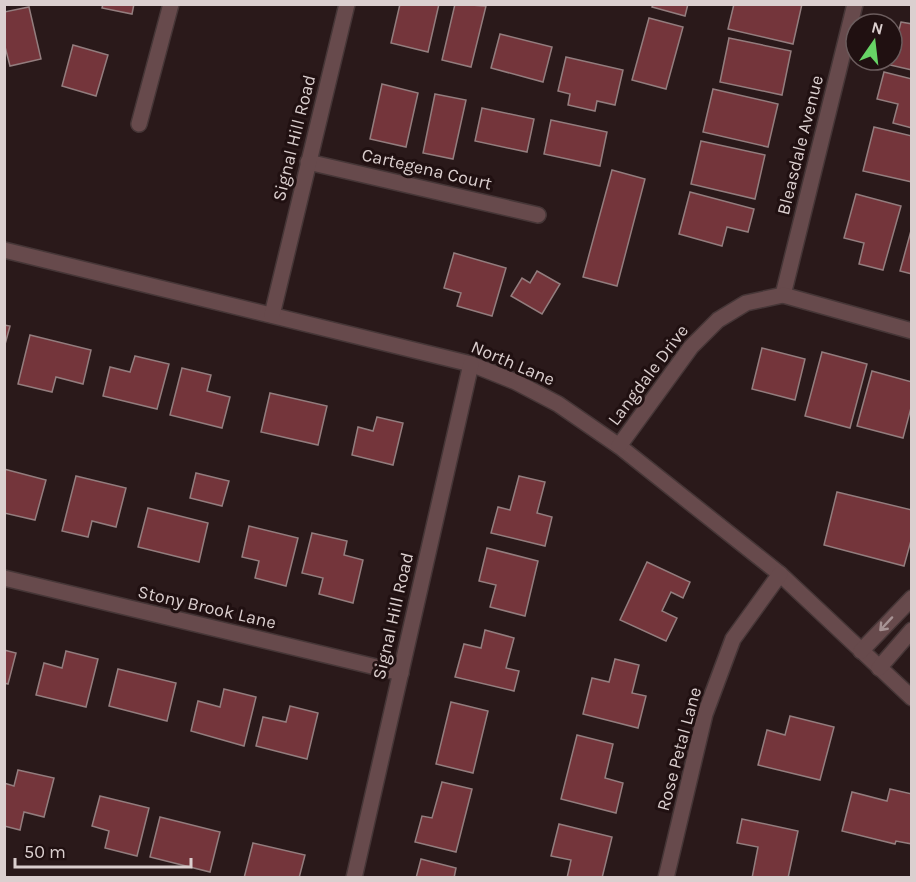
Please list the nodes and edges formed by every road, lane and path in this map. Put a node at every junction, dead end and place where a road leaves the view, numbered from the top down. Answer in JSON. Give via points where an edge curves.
{"nodes":[{"id":1,"x":171,"y":4,"type":"edge"},
{"id":2,"x":347,"y":4,"type":"edge"},
{"id":3,"x":855,"y":4,"type":"edge"},
{"id":4,"x":140,"y":124,"type":"dead end"},
{"id":5,"x":308,"y":162,"type":"junction"},
{"id":6,"x":538,"y":214,"type":"dead end"},
{"id":7,"x":4,"y":250,"type":"edge"},
{"id":8,"x":783,"y":295,"type":"junction"},
{"id":9,"x":272,"y":315,"type":"junction"},
{"id":10,"x":912,"y":331,"type":"edge"},
{"id":11,"x":471,"y":364,"type":"junction"},
{"id":12,"x":619,"y":446,"type":"junction"},
{"id":13,"x":780,"y":574,"type":"junction"},
{"id":14,"x":4,"y":578,"type":"edge"},
{"id":15,"x":912,"y":598,"type":"edge"},
{"id":16,"x":912,"y":630,"type":"edge"},
{"id":17,"x":861,"y":651,"type":"junction"},
{"id":18,"x":879,"y":668,"type":"junction"},
{"id":19,"x":400,"y":673,"type":"junction"},
{"id":20,"x":912,"y":698,"type":"edge"},
{"id":21,"x":354,"y":878,"type":"edge"},
{"id":22,"x":666,"y":878,"type":"edge"}],
"edges":[{"from":1,"to":4,"type":"street"},
{"from":2,"to":5,"type":"street","name":"Signal Hill Road"},
{"from":3,"to":8,"type":"street","name":"Bleasdale Avenue"},
{"from":5,"to":6,"type":"street","name":"Cartegena Court"},
{"from":5,"to":9,"type":"street","name":"Signal Hill Road"},
{"from":7,"to":9,"type":"street","name":"North Lane"},
{"from":8,"to":10,"type":"street","name":"Langdale Drive"},
{"from":8,"to":12,"type":"street","name":"Langdale Drive","via":[[746,303],[718,320],[691,347]]},
{"from":9,"to":11,"type":"street","name":"North Lane"},
{"from":11,"to":12,"type":"street","name":"North Lane","via":[[558,404]]},
{"from":11,"to":19,"type":"street","name":"Signal Hill Road"},
{"from":12,"to":13,"type":"street","name":"North Lane"},
{"from":13,"to":17,"type":"street","name":"North Lane"},
{"from":13,"to":22,"type":"street","name":"Rose Petal Lane","via":[[733,639],[705,714]]},
{"from":14,"to":19,"type":"street","name":"Stony Brook Lane"},
{"from":15,"to":17,"type":"street","one_way":true},
{"from":16,"to":18,"type":"street"},
{"from":17,"to":18,"type":"street","name":"North Lane"},
{"from":18,"to":20,"type":"street","name":"North Lane"},
{"from":19,"to":21,"type":"street","name":"Signal Hill Road"}]}
